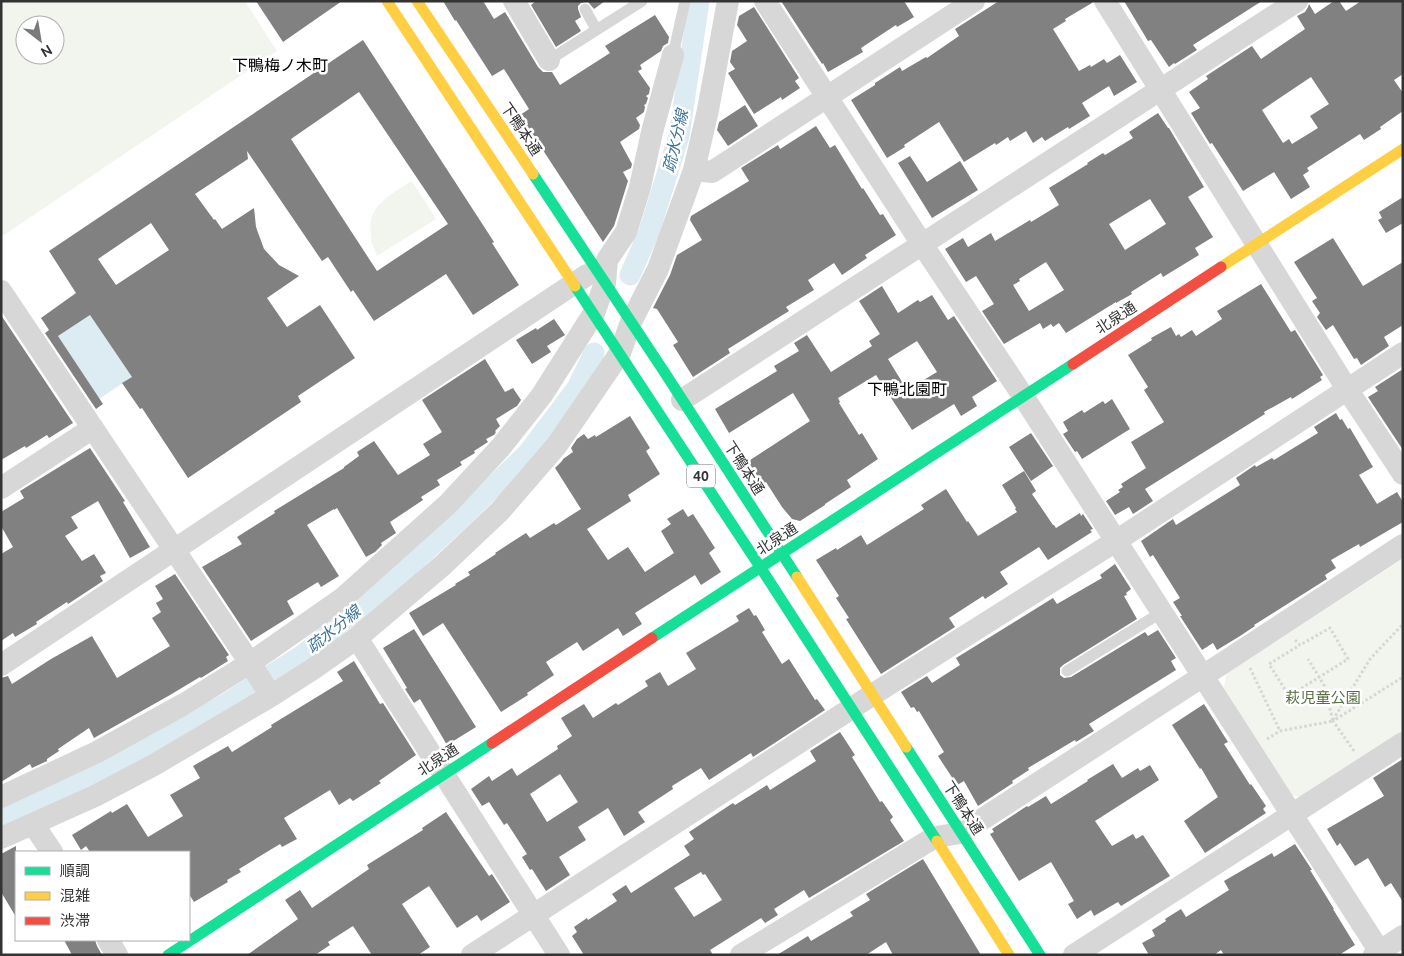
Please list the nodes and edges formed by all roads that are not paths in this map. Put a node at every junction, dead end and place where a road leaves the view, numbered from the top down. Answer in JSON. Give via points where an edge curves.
{"nodes":[{"id":1,"x":514,"y":1,"type":"edge"},
{"id":2,"x":642,"y":1,"type":"edge"},
{"id":3,"x":685,"y":1,"type":"edge"},
{"id":4,"x":728,"y":1,"type":"edge"},
{"id":5,"x":765,"y":1,"type":"edge"},
{"id":6,"x":974,"y":1,"type":"edge"},
{"id":7,"x":1105,"y":1,"type":"edge"},
{"id":8,"x":1297,"y":1,"type":"edge"},
{"id":9,"x":418,"y":2,"type":"edge"},
{"id":10,"x":392,"y":8,"type":"edge"},
{"id":11,"x":585,"y":9,"type":"dead end"},
{"id":12,"x":596,"y":29,"type":"junction"},
{"id":13,"x":673,"y":55,"type":"joint"},
{"id":14,"x":549,"y":60,"type":"joint"},
{"id":15,"x":469,"y":78,"type":"junction"},
{"id":16,"x":1160,"y":90,"type":"junction"},
{"id":17,"x":447,"y":91,"type":"junction"},
{"id":18,"x":827,"y":97,"type":"junction"},
{"id":19,"x":1403,"y":149,"type":"edge"},
{"id":20,"x":694,"y":170,"type":"junction"},
{"id":21,"x":922,"y":244,"type":"junction"},
{"id":22,"x":1256,"y":244,"type":"junction"},
{"id":23,"x":603,"y":270,"type":"junction"},
{"id":24,"x":574,"y":284,"type":"junction"},
{"id":25,"x":3,"y":298,"type":"edge"},
{"id":26,"x":594,"y":313,"type":"junction"},
{"id":27,"x":631,"y":322,"type":"junction"},
{"id":28,"x":620,"y":353,"type":"junction"},
{"id":29,"x":1403,"y":353,"type":"edge"},
{"id":30,"x":1347,"y":389,"type":"junction"},
{"id":31,"x":1023,"y":396,"type":"junction"},
{"id":32,"x":682,"y":400,"type":"junction"},
{"id":33,"x":94,"y":428,"type":"junction"},
{"id":34,"x":1403,"y":474,"type":"edge"},
{"id":35,"x":1,"y":488,"type":"edge"},
{"id":36,"x":1116,"y":541,"type":"junction"},
{"id":37,"x":1403,"y":545,"type":"edge"},
{"id":38,"x":174,"y":550,"type":"junction"},
{"id":39,"x":782,"y":553,"type":"junction"},
{"id":40,"x":760,"y":567,"type":"junction"},
{"id":41,"x":1162,"y":612,"type":"junction"},
{"id":42,"x":357,"y":638,"type":"junction"},
{"id":43,"x":250,"y":663,"type":"junction"},
{"id":44,"x":1,"y":665,"type":"edge"},
{"id":45,"x":1067,"y":671,"type":"dead end"},
{"id":46,"x":1203,"y":676,"type":"junction"},
{"id":47,"x":872,"y":695,"type":"junction"},
{"id":48,"x":271,"y":696,"type":"junction"},
{"id":49,"x":852,"y":708,"type":"junction"},
{"id":50,"x":1403,"y":743,"type":"edge"},
{"id":51,"x":444,"y":774,"type":"junction"},
{"id":52,"x":1,"y":797,"type":"edge"},
{"id":53,"x":1292,"y":814,"type":"junction"},
{"id":54,"x":33,"y":824,"type":"junction"},
{"id":55,"x":961,"y":832,"type":"junction"},
{"id":56,"x":935,"y":837,"type":"junction"},
{"id":57,"x":1,"y":838,"type":"edge"},
{"id":58,"x":51,"y":851,"type":"edge"},
{"id":59,"x":534,"y":915,"type":"junction"},
{"id":60,"x":1403,"y":936,"type":"edge"},
{"id":61,"x":109,"y":941,"type":"edge"},
{"id":62,"x":189,"y":941,"type":"edge"},
{"id":63,"x":190,"y":941,"type":"edge"},
{"id":64,"x":1034,"y":946,"type":"edge"},
{"id":65,"x":1006,"y":954,"type":"edge"},
{"id":66,"x":1379,"y":954,"type":"edge"},
{"id":67,"x":117,"y":955,"type":"edge"},
{"id":68,"x":168,"y":955,"type":"edge"},
{"id":69,"x":472,"y":955,"type":"edge"},
{"id":70,"x":559,"y":955,"type":"edge"},
{"id":71,"x":741,"y":955,"type":"edge"},
{"id":72,"x":1074,"y":955,"type":"edge"}],
"edges":[{"from":1,"to":14,"type":"street"},
{"from":2,"to":12,"type":"lane"},
{"from":3,"to":13,"type":"lane"},
{"from":4,"to":20,"type":"street"},
{"from":5,"to":18,"type":"street"},
{"from":6,"to":18,"type":"street"},
{"from":7,"to":16,"type":"street"},
{"from":8,"to":16,"type":"street"},
{"from":9,"to":10,"type":"street"},
{"from":9,"to":15,"type":"main road","name":"下鴨本通","number":"40"},
{"from":10,"to":17,"type":"main road","number":"40"},
{"from":11,"to":12,"type":"lane"},
{"from":12,"to":14,"type":"lane"},
{"from":13,"to":23,"type":"street","via":[[638,196],[626,232]]},
{"from":15,"to":17,"type":"street"},
{"from":15,"to":23,"type":"main road","name":"下鴨本通","number":"40"},
{"from":16,"to":21,"type":"street"},
{"from":16,"to":22,"type":"street"},
{"from":17,"to":24,"type":"main road","number":"40"},
{"from":18,"to":20,"type":"street","via":[[712,172]]},
{"from":18,"to":21,"type":"street"},
{"from":19,"to":22,"type":"main road","name":"北泉通"},
{"from":20,"to":27,"type":"street","via":[[658,269]]},
{"from":21,"to":31,"type":"street"},
{"from":21,"to":32,"type":"street"},
{"from":22,"to":30,"type":"street"},
{"from":22,"to":31,"type":"main road","name":"北泉通"},
{"from":23,"to":24,"type":"street"},
{"from":23,"to":26,"type":"street"},
{"from":23,"to":27,"type":"main road","name":"下鴨本通","number":"40"},
{"from":24,"to":26,"type":"main road","number":"40"},
{"from":24,"to":38,"type":"street"},
{"from":25,"to":33,"type":"street"},
{"from":26,"to":28,"type":"main road","number":"40"},
{"from":26,"to":43,"type":"street","via":[[542,395],[500,448],[448,504],[343,598]]},
{"from":27,"to":28,"type":"street"},
{"from":27,"to":32,"type":"main road","name":"下鴨本通","number":"40"},
{"from":28,"to":40,"type":"main road","number":"40"},
{"from":28,"to":42,"type":"street","via":[[557,445],[500,511]]},
{"from":29,"to":30,"type":"street"},
{"from":30,"to":34,"type":"street"},
{"from":30,"to":36,"type":"street"},
{"from":31,"to":36,"type":"street"},
{"from":31,"to":39,"type":"main road","name":"北泉通"},
{"from":32,"to":39,"type":"main road","name":"下鴨本通","number":"40"},
{"from":33,"to":35,"type":"street"},
{"from":33,"to":38,"type":"street"},
{"from":36,"to":41,"type":"street"},
{"from":36,"to":47,"type":"street"},
{"from":37,"to":46,"type":"street"},
{"from":38,"to":43,"type":"street"},
{"from":38,"to":44,"type":"street"},
{"from":39,"to":40,"type":"main road","name":"北泉通"},
{"from":39,"to":47,"type":"main road","name":"下鴨本通","number":"40"},
{"from":40,"to":49,"type":"main road","number":"40"},
{"from":40,"to":51,"type":"main road","name":"北泉通"},
{"from":41,"to":45,"type":"lane"},
{"from":41,"to":46,"type":"street"},
{"from":42,"to":48,"type":"street"},
{"from":42,"to":51,"type":"street"},
{"from":43,"to":48,"type":"street"},
{"from":43,"to":52,"type":"street","via":[[106,747]]},
{"from":46,"to":53,"type":"street"},
{"from":46,"to":55,"type":"street"},
{"from":47,"to":49,"type":"street"},
{"from":47,"to":55,"type":"main road","name":"下鴨本通","number":"40"},
{"from":48,"to":54,"type":"street","via":[[154,765]]},
{"from":49,"to":56,"type":"main road","number":"40"},
{"from":49,"to":59,"type":"street"},
{"from":50,"to":53,"type":"street"},
{"from":51,"to":59,"type":"street"},
{"from":51,"to":63,"type":"main road","name":"北泉通"},
{"from":53,"to":66,"type":"street"},
{"from":53,"to":72,"type":"street"},
{"from":54,"to":57,"type":"street"},
{"from":54,"to":58,"type":"street"},
{"from":55,"to":56,"type":"street"},
{"from":55,"to":64,"type":"main road","name":"下鴨本通","number":"40"},
{"from":56,"to":65,"type":"main road","number":"40"},
{"from":56,"to":71,"type":"street"},
{"from":59,"to":69,"type":"street"},
{"from":59,"to":70,"type":"street"},
{"from":60,"to":66,"type":"street"},
{"from":61,"to":67,"type":"street"},
{"from":62,"to":68,"type":"main road","name":"北泉通"},
{"from":64,"to":65,"type":"street"}]}
